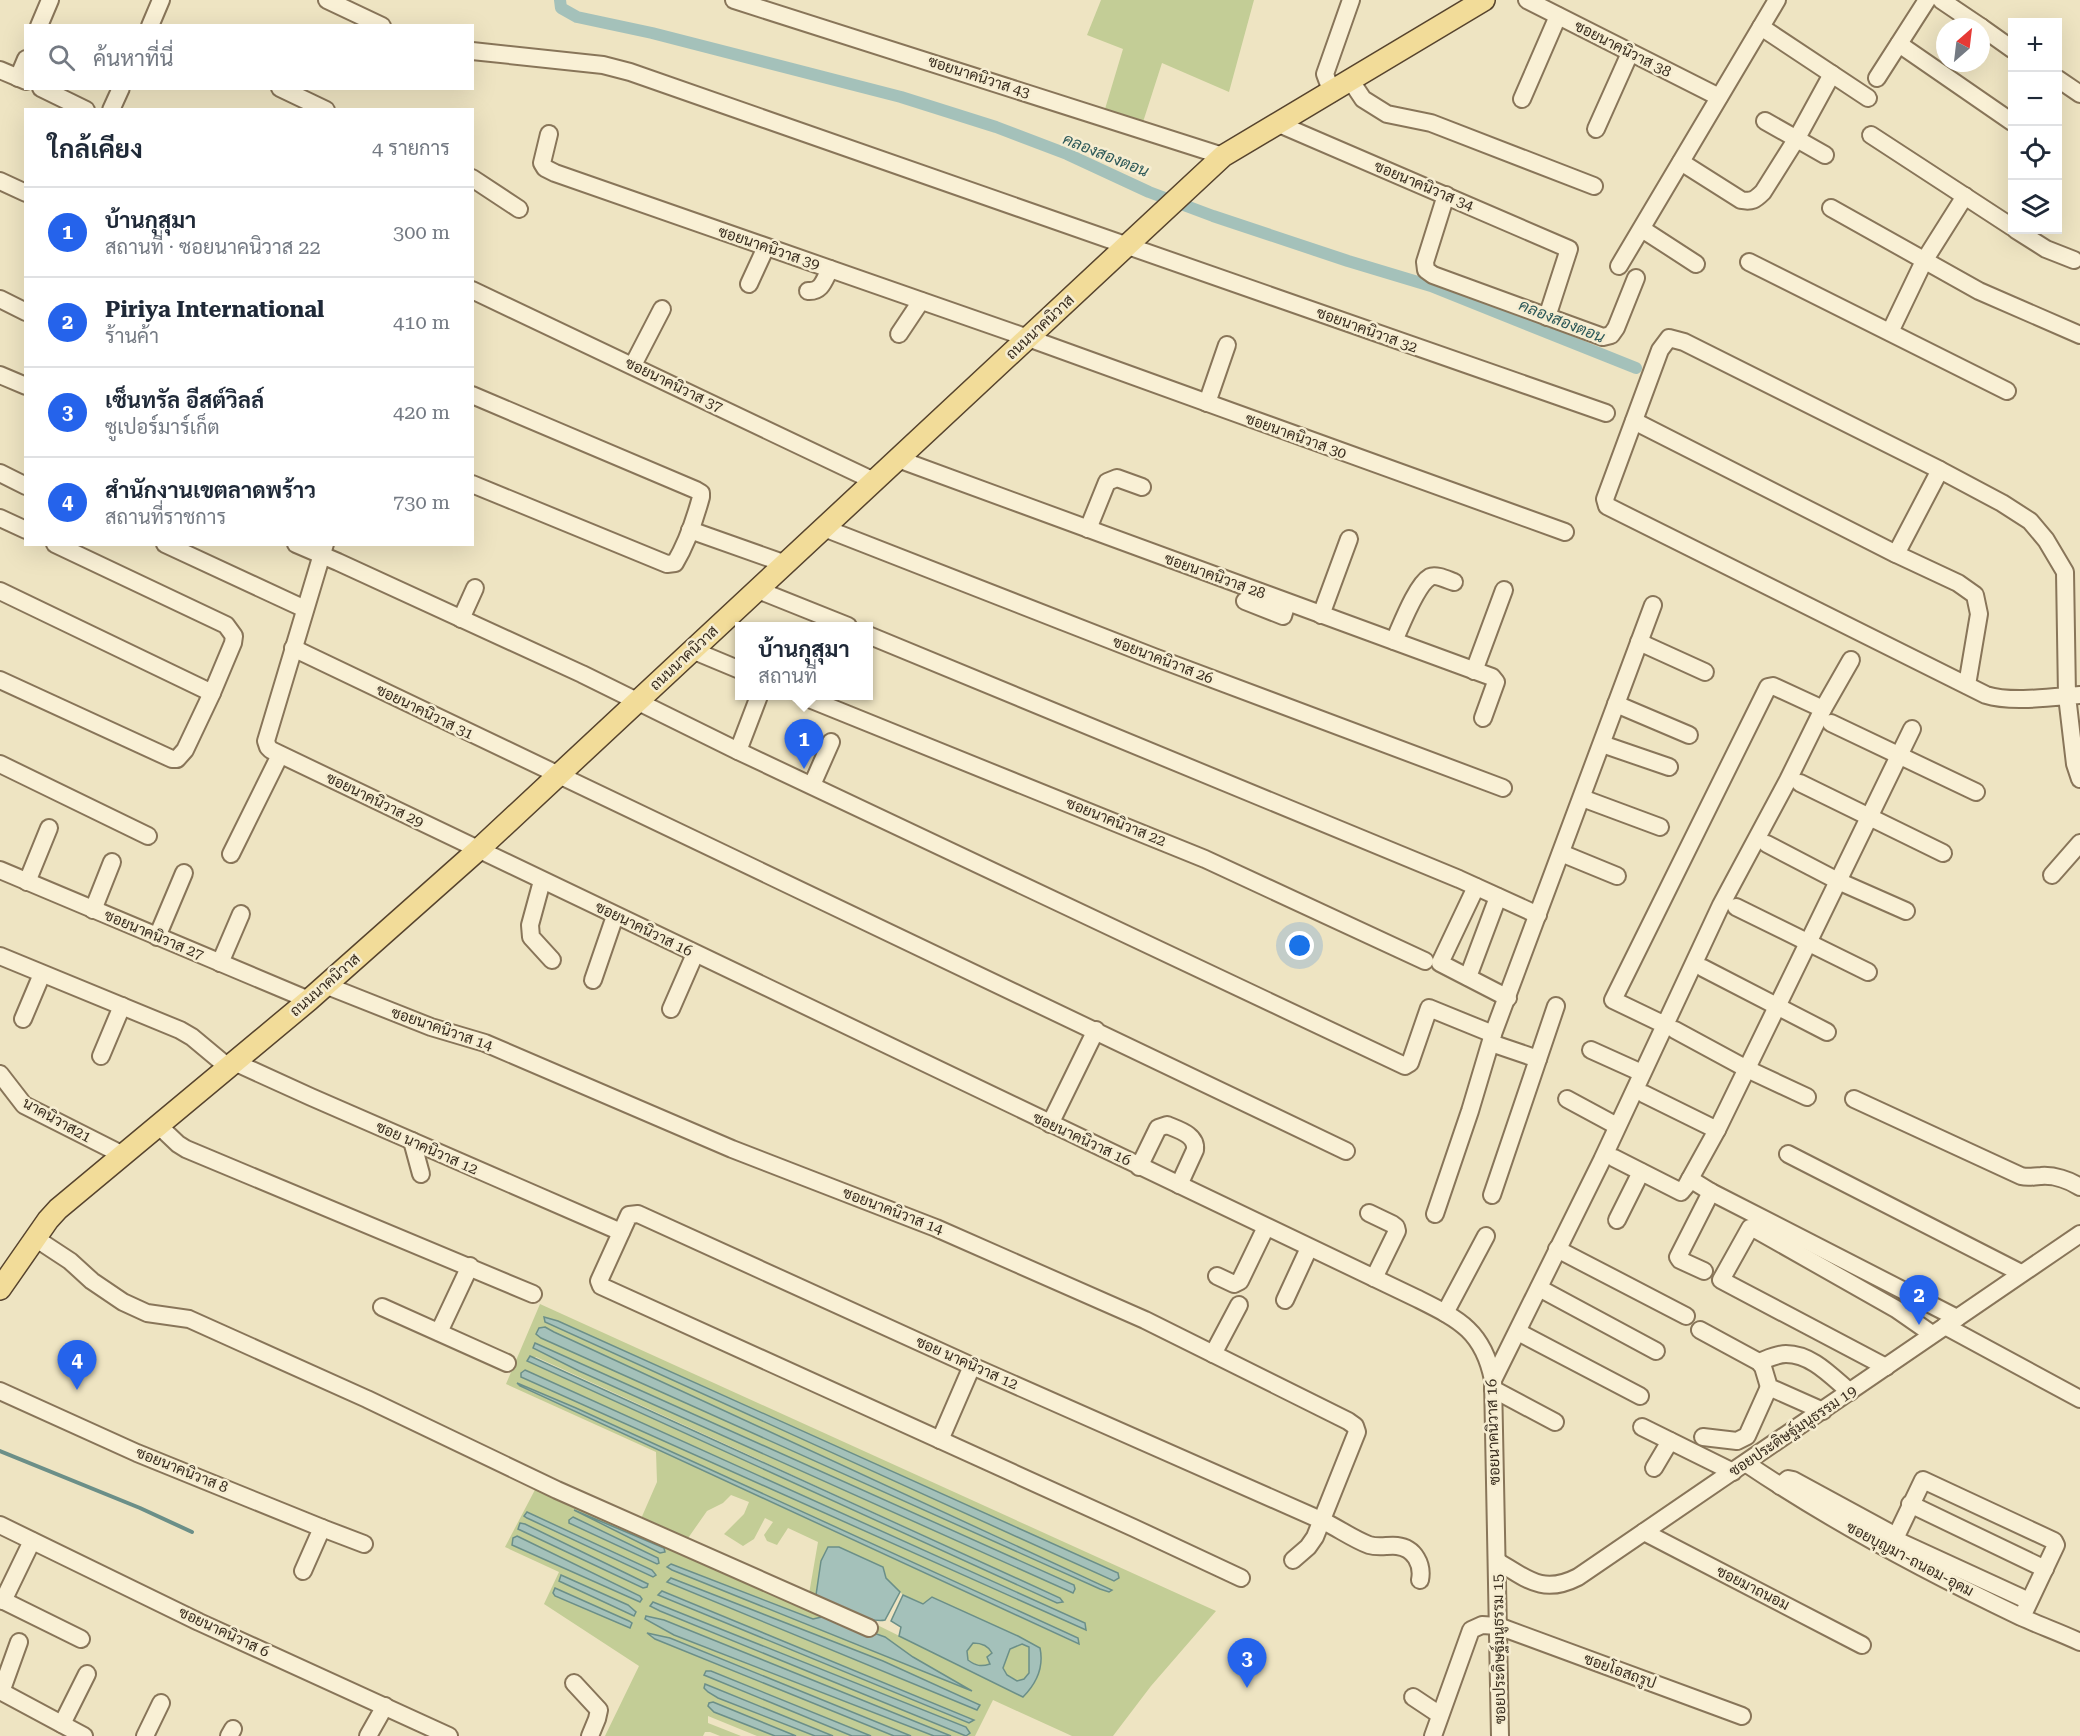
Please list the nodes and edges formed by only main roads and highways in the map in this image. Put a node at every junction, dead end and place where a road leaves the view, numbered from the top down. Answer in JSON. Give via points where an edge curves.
{"nodes":[{"id":1,"x":1484,"y":0,"type":"edge"},
{"id":2,"x":7,"y":1266,"type":"edge"},
{"id":3,"x":0,"y":1288,"type":"edge"}],
"edges":[{"from":1,"to":2,"type":"main road","name":"ถนนนาคนิวาส","via":[[1223,156],[478,850],[309,1000],[58,1209]]},
{"from":2,"to":3,"type":"main road","name":"ถนนนาคนิวาส"}]}
